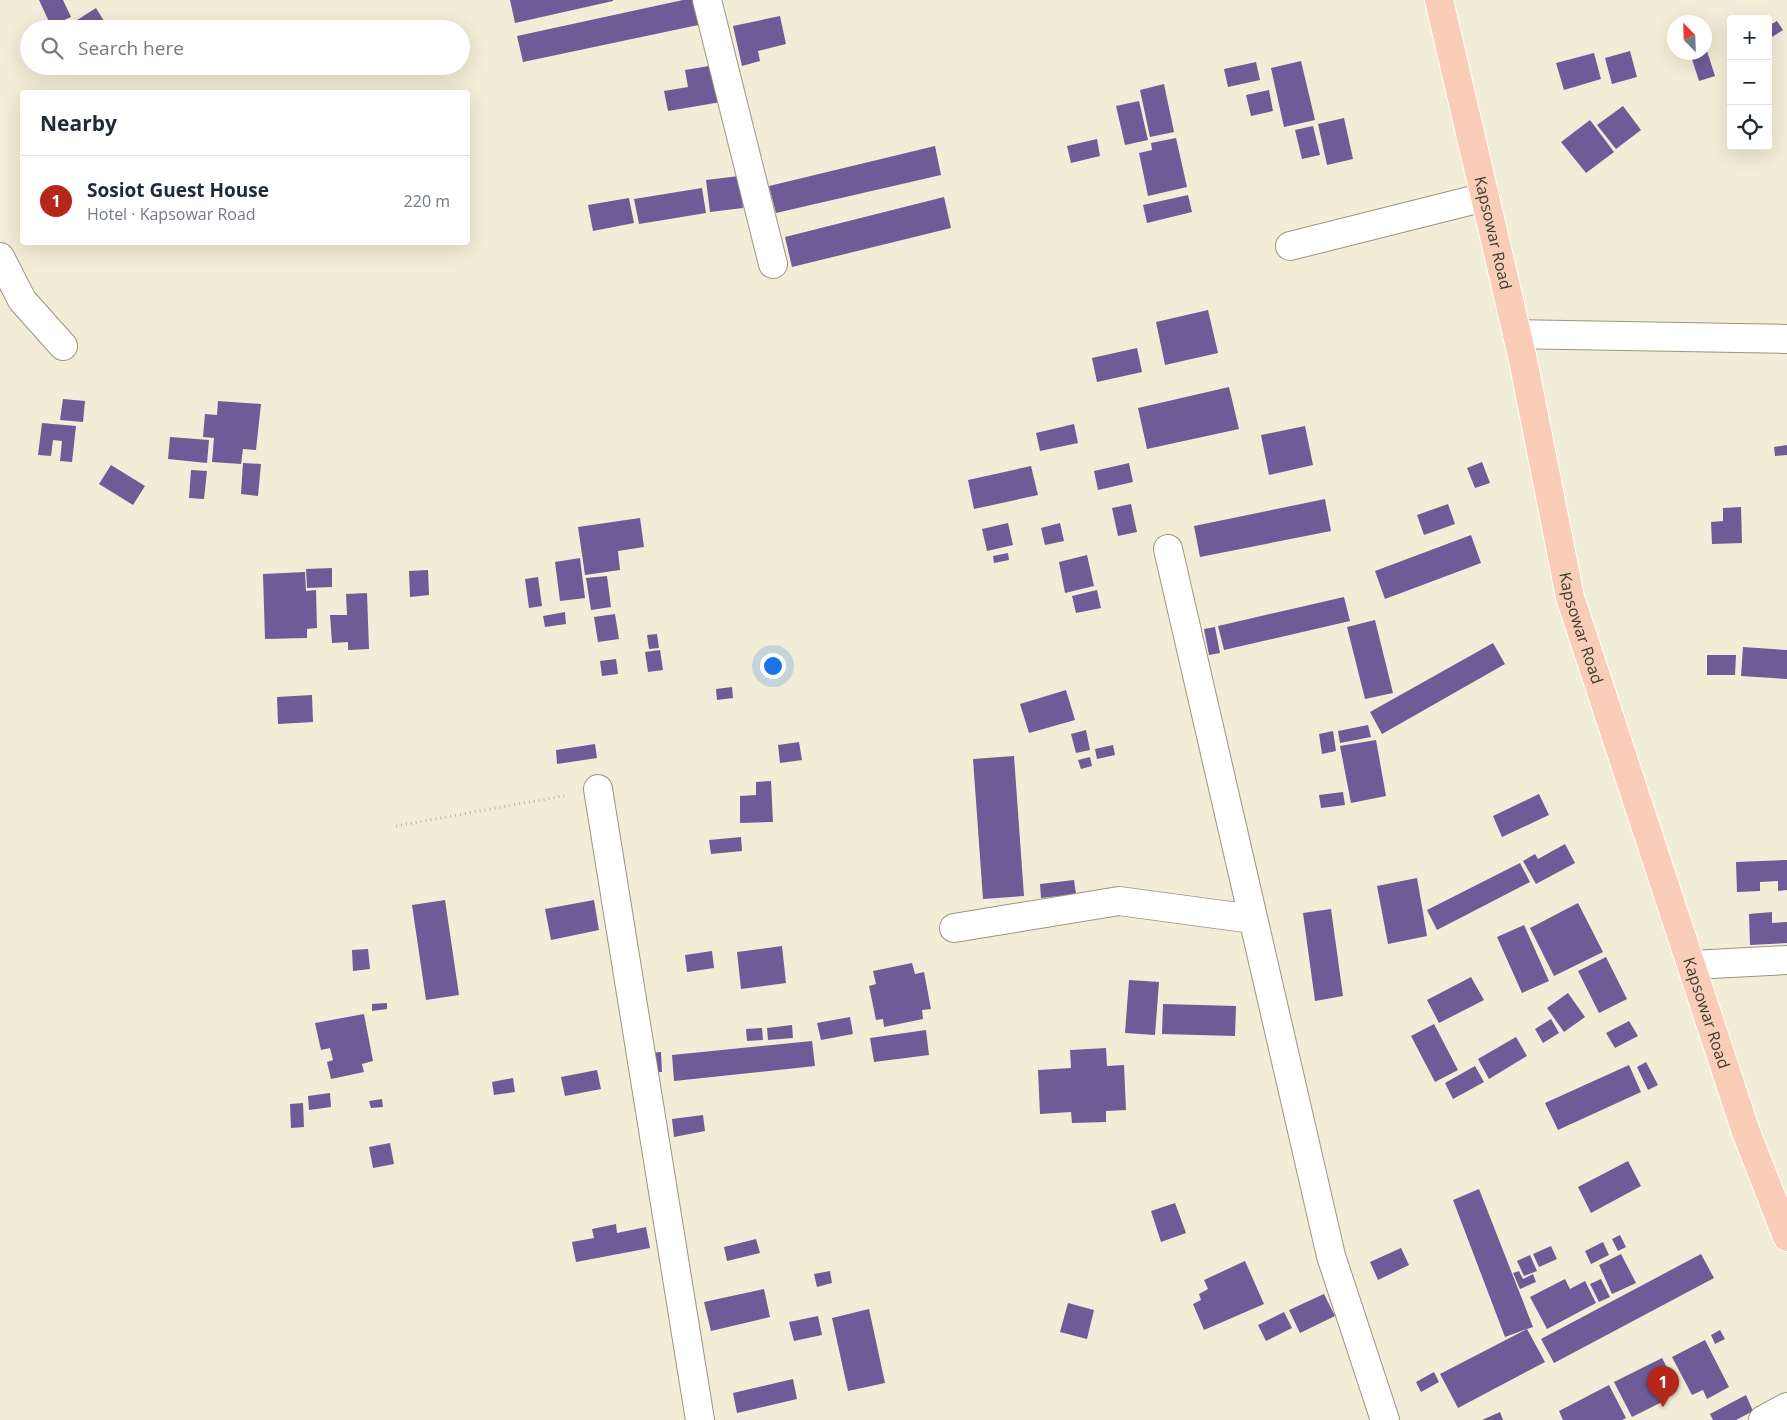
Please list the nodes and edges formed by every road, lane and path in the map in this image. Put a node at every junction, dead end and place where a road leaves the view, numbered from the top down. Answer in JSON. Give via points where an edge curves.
{"nodes":[{"id":1,"x":707,"y":0,"type":"edge"},
{"id":2,"x":1439,"y":0,"type":"edge"},
{"id":3,"x":1485,"y":197,"type":"junction"},
{"id":4,"x":1290,"y":246,"type":"dead end"},
{"id":5,"x":0,"y":258,"type":"edge"},
{"id":6,"x":773,"y":264,"type":"dead end"},
{"id":7,"x":1517,"y":334,"type":"junction"},
{"id":8,"x":1787,"y":339,"type":"edge"},
{"id":9,"x":63,"y":346,"type":"dead end"},
{"id":10,"x":1168,"y":549,"type":"dead end"},
{"id":11,"x":598,"y":789,"type":"joint"},
{"id":12,"x":396,"y":826,"type":"dead end"},
{"id":13,"x":1254,"y":920,"type":"junction"},
{"id":14,"x":954,"y":928,"type":"dead end"},
{"id":15,"x":1787,"y":960,"type":"edge"},
{"id":16,"x":1692,"y":965,"type":"junction"},
{"id":17,"x":1787,"y":1237,"type":"edge"},
{"id":18,"x":1787,"y":1407,"type":"edge"},
{"id":19,"x":700,"y":1420,"type":"edge"},
{"id":20,"x":1385,"y":1420,"type":"edge"},
{"id":21,"x":1763,"y":1420,"type":"edge"}],
"edges":[{"from":1,"to":6,"type":"street"},
{"from":2,"to":3,"type":"main road","name":"Kapsowar Road"},
{"from":3,"to":4,"type":"street"},
{"from":3,"to":7,"type":"main road","name":"Kapsowar Road"},
{"from":5,"to":9,"type":"street","via":[[22,300]]},
{"from":7,"to":8,"type":"street"},
{"from":7,"to":16,"type":"main road","name":"Kapsowar Road","via":[[1570,597]]},
{"from":10,"to":13,"type":"street"},
{"from":11,"to":12,"type":"path"},
{"from":11,"to":19,"type":"street"},
{"from":13,"to":14,"type":"street","via":[[1119,901]]},
{"from":13,"to":20,"type":"street","via":[[1331,1256]]},
{"from":15,"to":16,"type":"street"},
{"from":16,"to":17,"type":"main road","name":"Kapsowar Road","via":[[1746,1132]]},
{"from":18,"to":21,"type":"street"}]}
